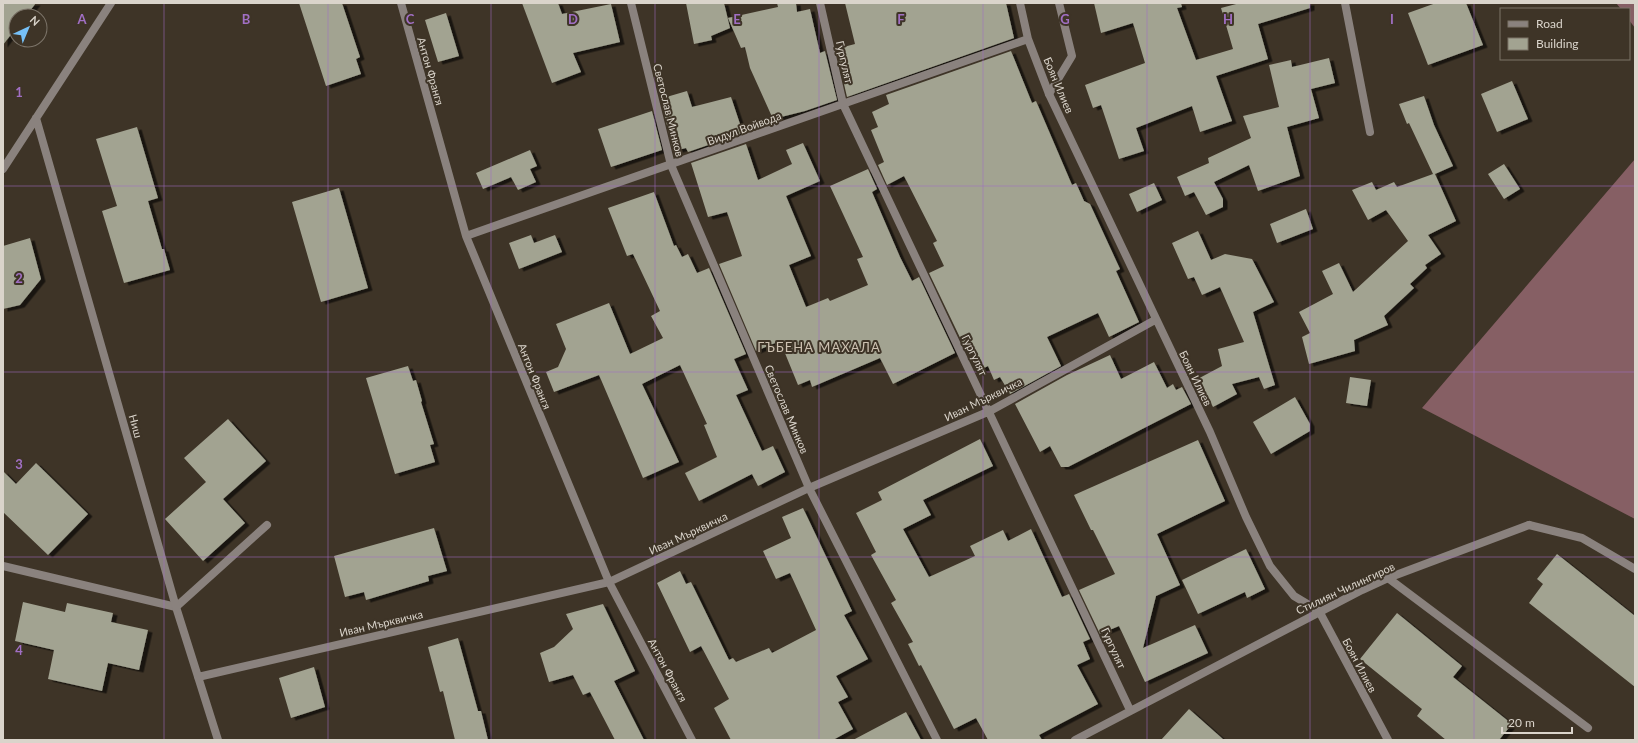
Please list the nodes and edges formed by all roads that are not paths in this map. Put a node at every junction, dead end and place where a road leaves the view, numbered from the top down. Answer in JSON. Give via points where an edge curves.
{"nodes":[{"id":1,"x":112,"y":3,"type":"edge"},
{"id":2,"x":401,"y":3,"type":"edge"},
{"id":3,"x":631,"y":3,"type":"edge"},
{"id":4,"x":820,"y":3,"type":"edge"},
{"id":5,"x":1020,"y":3,"type":"edge"},
{"id":6,"x":1059,"y":3,"type":"edge"},
{"id":7,"x":1345,"y":3,"type":"edge"},
{"id":8,"x":1028,"y":39,"type":"junction"},
{"id":9,"x":1049,"y":94,"type":"junction"},
{"id":10,"x":843,"y":104,"type":"junction"},
{"id":11,"x":36,"y":118,"type":"junction"},
{"id":12,"x":1370,"y":132,"type":"dead end"},
{"id":13,"x":671,"y":165,"type":"junction"},
{"id":14,"x":3,"y":169,"type":"edge"},
{"id":15,"x":466,"y":236,"type":"junction"},
{"id":16,"x":1155,"y":320,"type":"junction"},
{"id":17,"x":990,"y":411,"type":"junction"},
{"id":18,"x":809,"y":488,"type":"junction"},
{"id":19,"x":267,"y":525,"type":"dead end"},
{"id":20,"x":3,"y":566,"type":"edge"},
{"id":21,"x":1635,"y":569,"type":"edge"},
{"id":22,"x":1388,"y":578,"type":"junction"},
{"id":23,"x":609,"y":582,"type":"junction"},
{"id":24,"x":176,"y":607,"type":"junction"},
{"id":25,"x":1319,"y":611,"type":"junction"},
{"id":26,"x":198,"y":677,"type":"junction"},
{"id":27,"x":1130,"y":710,"type":"junction"},
{"id":28,"x":1588,"y":728,"type":"dead end"},
{"id":29,"x":218,"y":740,"type":"edge"},
{"id":30,"x":692,"y":740,"type":"edge"},
{"id":31,"x":937,"y":740,"type":"edge"},
{"id":32,"x":1075,"y":740,"type":"edge"},
{"id":33,"x":1388,"y":740,"type":"edge"}],
"edges":[{"from":1,"to":11,"type":"street"},
{"from":2,"to":15,"type":"street","name":"Антон Франгя"},
{"from":3,"to":13,"type":"street","name":"Светослав Минков"},
{"from":4,"to":10,"type":"street","name":"Гургулят"},
{"from":5,"to":8,"type":"street","name":"Боян Илиев"},
{"from":6,"to":9,"type":"street","via":[[1072,56]]},
{"from":7,"to":12,"type":"street"},
{"from":8,"to":9,"type":"street","name":"Боян Илиев"},
{"from":8,"to":10,"type":"street","name":"Видул Войвода"},
{"from":9,"to":16,"type":"street","name":"Боян Илиев"},
{"from":10,"to":13,"type":"street","name":"Видул Войвода"},
{"from":10,"to":17,"type":"street","name":"Гургулят"},
{"from":11,"to":14,"type":"street"},
{"from":11,"to":24,"type":"street","name":"Ниш"},
{"from":13,"to":15,"type":"street","name":"Видул Войвода"},
{"from":13,"to":18,"type":"street","name":"Светослав Минков"},
{"from":15,"to":23,"type":"street","name":"Антон Франгя"},
{"from":16,"to":17,"type":"street","name":"Иван Мърквичка"},
{"from":16,"to":25,"type":"street","name":"Боян Илиев","via":[[1210,432],[1270,566],[1294,596]]},
{"from":17,"to":18,"type":"street","name":"Иван Мърквичка"},
{"from":17,"to":27,"type":"street","name":"Гургулят"},
{"from":18,"to":23,"type":"street","name":"Иван Мърквичка"},
{"from":18,"to":31,"type":"street","name":"Светослав Минков"},
{"from":19,"to":24,"type":"street"},
{"from":20,"to":24,"type":"street"},
{"from":21,"to":22,"type":"street","name":"Стилиян Чилингиров","via":[[1582,538],[1529,525]]},
{"from":22,"to":25,"type":"street","name":"Стилиян Чилингиров"},
{"from":22,"to":28,"type":"street"},
{"from":23,"to":26,"type":"street","name":"Иван Мърквичка"},
{"from":23,"to":30,"type":"street","name":"Антон Франгя"},
{"from":24,"to":26,"type":"street","name":"Ниш"},
{"from":25,"to":27,"type":"street","name":"Стилиян Чилингиров"},
{"from":25,"to":33,"type":"street","name":"Боян Илиев"},
{"from":26,"to":29,"type":"street","name":"Ниш"},
{"from":27,"to":32,"type":"street","name":"Стилиян Чилингиров"}]}
